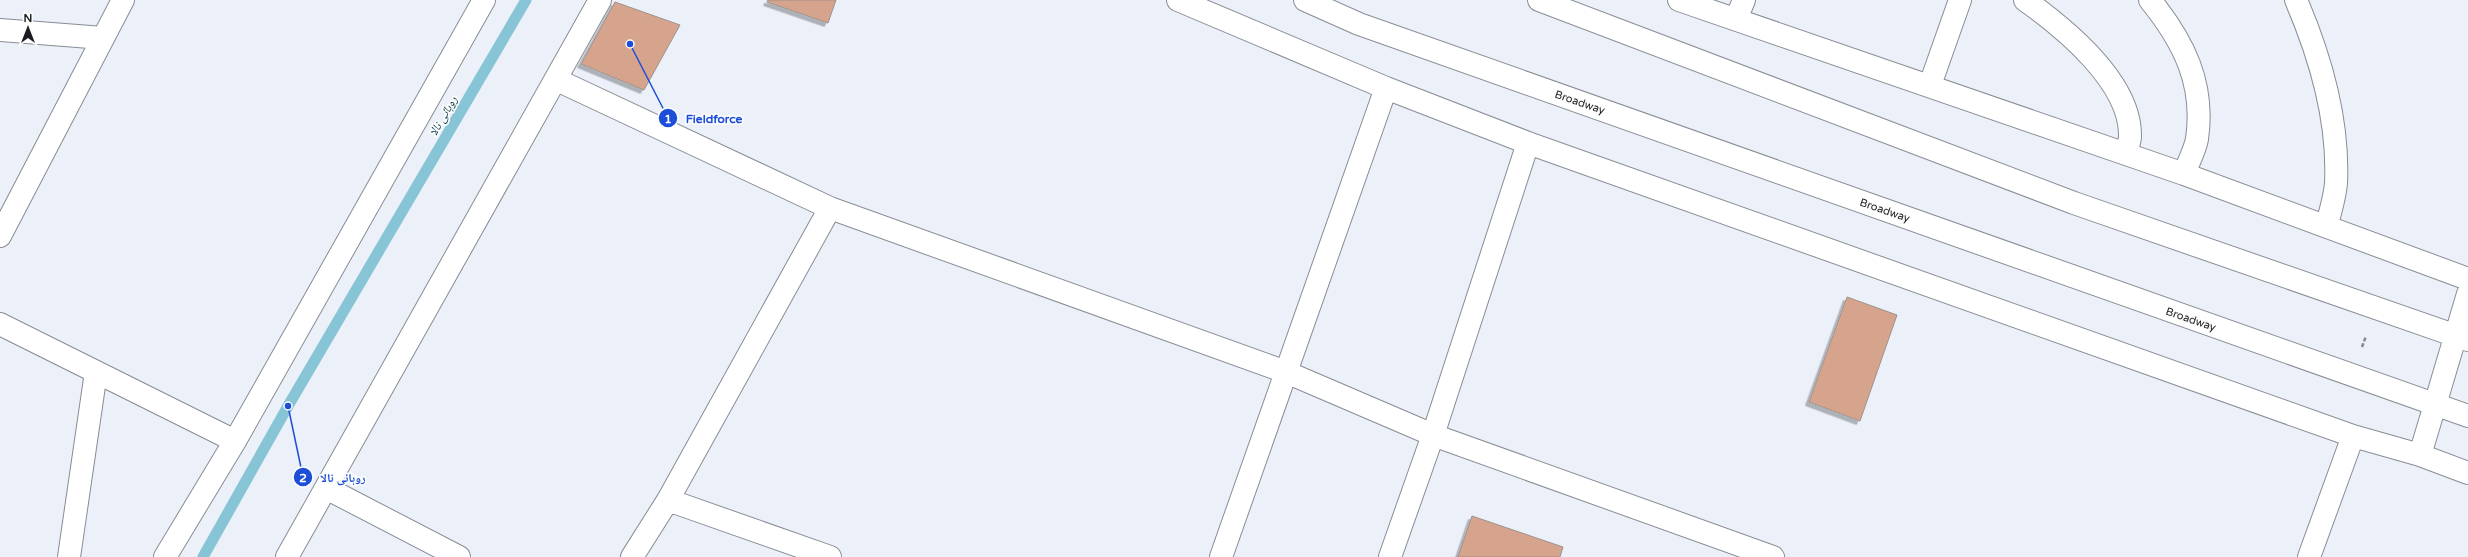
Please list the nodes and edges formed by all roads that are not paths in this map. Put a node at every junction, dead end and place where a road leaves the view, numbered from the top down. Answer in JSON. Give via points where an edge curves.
{"nodes":[{"id":1,"x":123,"y":0,"type":"edge"},
{"id":2,"x":484,"y":0,"type":"edge"},
{"id":3,"x":600,"y":0,"type":"edge"},
{"id":4,"x":1178,"y":0,"type":"edge"},
{"id":5,"x":1304,"y":0,"type":"edge"},
{"id":6,"x":1539,"y":0,"type":"edge"},
{"id":7,"x":1679,"y":0,"type":"edge"},
{"id":8,"x":1960,"y":0,"type":"edge"},
{"id":9,"x":2024,"y":0,"type":"edge"},
{"id":10,"x":2150,"y":0,"type":"edge"},
{"id":11,"x":2296,"y":0,"type":"edge"},
{"id":12,"x":1740,"y":10,"type":"edge"},
{"id":13,"x":0,"y":30,"type":"edge"},
{"id":14,"x":103,"y":38,"type":"junction"},
{"id":15,"x":557,"y":80,"type":"junction"},
{"id":16,"x":1930,"y":85,"type":"junction"},
{"id":17,"x":1386,"y":88,"type":"junction"},
{"id":18,"x":1528,"y":143,"type":"junction"},
{"id":19,"x":2126,"y":154,"type":"junction"},
{"id":20,"x":2184,"y":174,"type":"junction"},
{"id":21,"x":830,"y":208,"type":"junction"},
{"id":22,"x":2327,"y":225,"type":"junction"},
{"id":23,"x":0,"y":236,"type":"edge"},
{"id":24,"x":2468,"y":279,"type":"edge"},
{"id":25,"x":2468,"y":294,"type":"edge"},
{"id":26,"x":0,"y":324,"type":"edge"},
{"id":27,"x":2461,"y":338,"type":"edge"},
{"id":28,"x":96,"y":372,"type":"junction"},
{"id":29,"x":1286,"y":372,"type":"junction"},
{"id":30,"x":2436,"y":405,"type":"junction"},
{"id":31,"x":2468,"y":416,"type":"edge"},
{"id":32,"x":1433,"y":435,"type":"junction"},
{"id":33,"x":2353,"y":436,"type":"junction"},
{"id":34,"x":235,"y":441,"type":"junction"},
{"id":35,"x":2420,"y":455,"type":"junction"},
{"id":36,"x":2468,"y":473,"type":"edge"},
{"id":37,"x":326,"y":488,"type":"junction"},
{"id":38,"x":668,"y":500,"type":"junction"},
{"id":39,"x":1734,"y":551,"type":"edge"},
{"id":40,"x":69,"y":557,"type":"edge"},
{"id":41,"x":165,"y":557,"type":"edge"},
{"id":42,"x":287,"y":557,"type":"edge"},
{"id":43,"x":459,"y":557,"type":"edge"},
{"id":44,"x":632,"y":557,"type":"edge"},
{"id":45,"x":830,"y":557,"type":"edge"},
{"id":46,"x":1222,"y":557,"type":"edge"},
{"id":47,"x":1390,"y":557,"type":"edge"},
{"id":48,"x":1773,"y":557,"type":"edge"},
{"id":49,"x":2309,"y":557,"type":"edge"}],
"edges":[{"from":1,"to":14,"type":"street"},
{"from":2,"to":34,"type":"street"},
{"from":3,"to":15,"type":"street"},
{"from":4,"to":17,"type":"street"},
{"from":5,"to":30,"type":"street","name":"Broadway","via":[[1359,24]]},
{"from":6,"to":27,"type":"street","via":[[2074,203]]},
{"from":7,"to":12,"type":"street"},
{"from":8,"to":16,"type":"street"},
{"from":9,"to":19,"type":"street","via":[[2082,47],[2108,78],[2127,118],[2130,136]]},
{"from":10,"to":20,"type":"street","via":[[2186,52],[2197,90],[2197,140]]},
{"from":11,"to":22,"type":"street","via":[[2324,79],[2334,118],[2336,185]]},
{"from":12,"to":16,"type":"street"},
{"from":13,"to":14,"type":"street"},
{"from":14,"to":23,"type":"street"},
{"from":15,"to":21,"type":"street"},
{"from":15,"to":37,"type":"street"},
{"from":16,"to":19,"type":"street"},
{"from":17,"to":18,"type":"street"},
{"from":17,"to":29,"type":"street"},
{"from":18,"to":32,"type":"street"},
{"from":18,"to":33,"type":"street"},
{"from":19,"to":20,"type":"street"},
{"from":20,"to":22,"type":"street"},
{"from":21,"to":29,"type":"street"},
{"from":21,"to":38,"type":"street"},
{"from":22,"to":24,"type":"street"},
{"from":25,"to":27,"type":"street"},
{"from":26,"to":28,"type":"street"},
{"from":27,"to":30,"type":"street"},
{"from":28,"to":34,"type":"street"},
{"from":28,"to":40,"type":"street"},
{"from":29,"to":32,"type":"street"},
{"from":29,"to":46,"type":"street"},
{"from":30,"to":31,"type":"street","name":"Broadway"},
{"from":30,"to":35,"type":"street"},
{"from":32,"to":39,"type":"street"},
{"from":32,"to":47,"type":"street"},
{"from":33,"to":35,"type":"street"},
{"from":33,"to":49,"type":"street"},
{"from":34,"to":41,"type":"street"},
{"from":35,"to":36,"type":"street"},
{"from":37,"to":42,"type":"street"},
{"from":37,"to":43,"type":"street"},
{"from":38,"to":44,"type":"street"},
{"from":38,"to":45,"type":"street"},
{"from":39,"to":48,"type":"street"}]}
